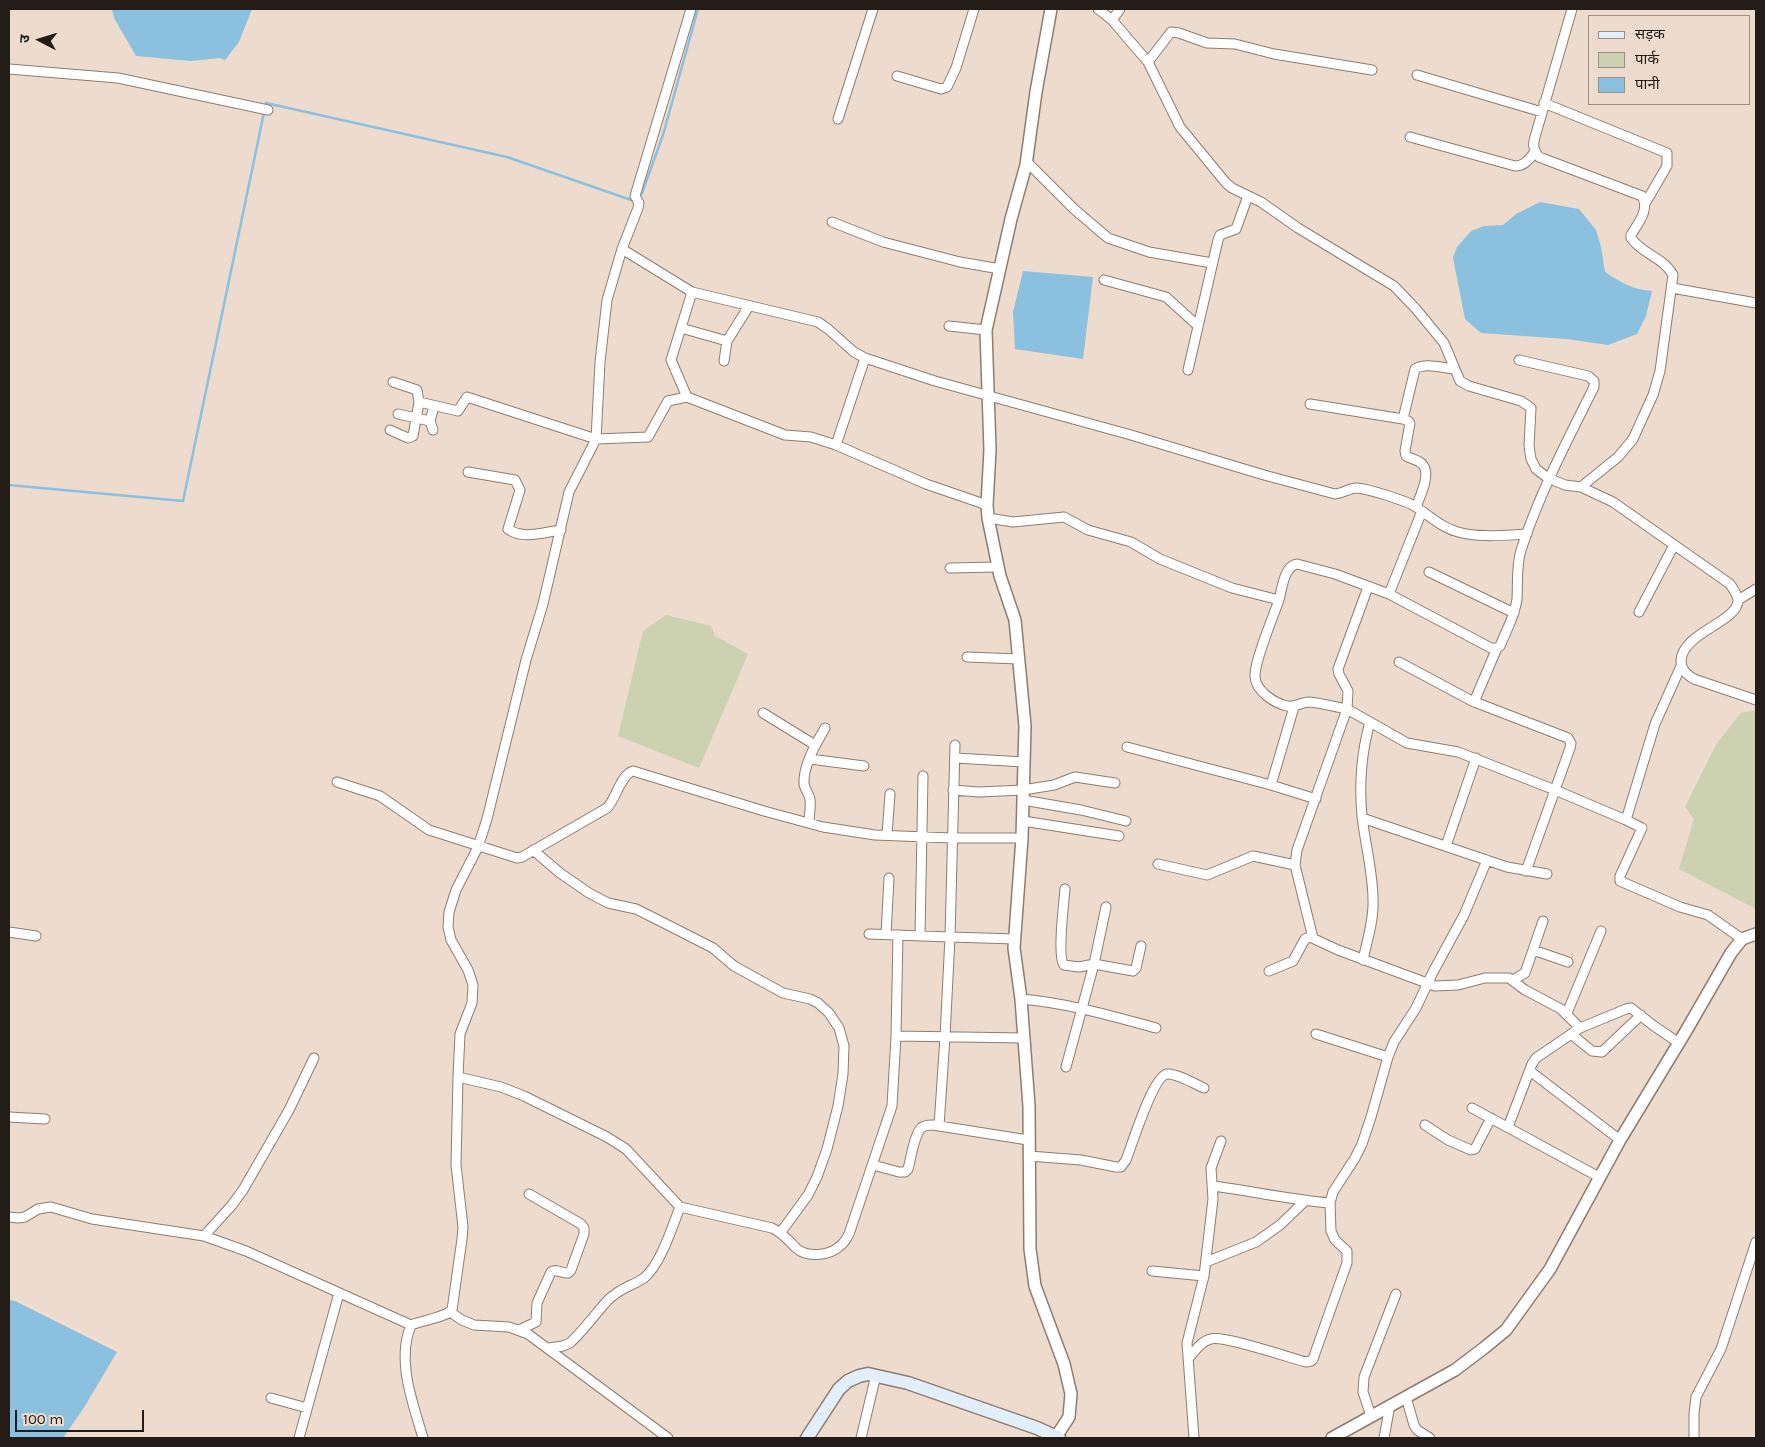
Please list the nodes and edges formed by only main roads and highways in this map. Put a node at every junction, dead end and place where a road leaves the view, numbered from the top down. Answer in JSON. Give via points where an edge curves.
{"nodes":[{"id":1,"x":808,"y":1438,"type":"edge"},
{"id":2,"x":1058,"y":1438,"type":"edge"}],
"edges":[{"from":1,"to":2,"type":"main road","via":[[839,1389],[848,1381],[868,1374],[936,1393]]}]}
